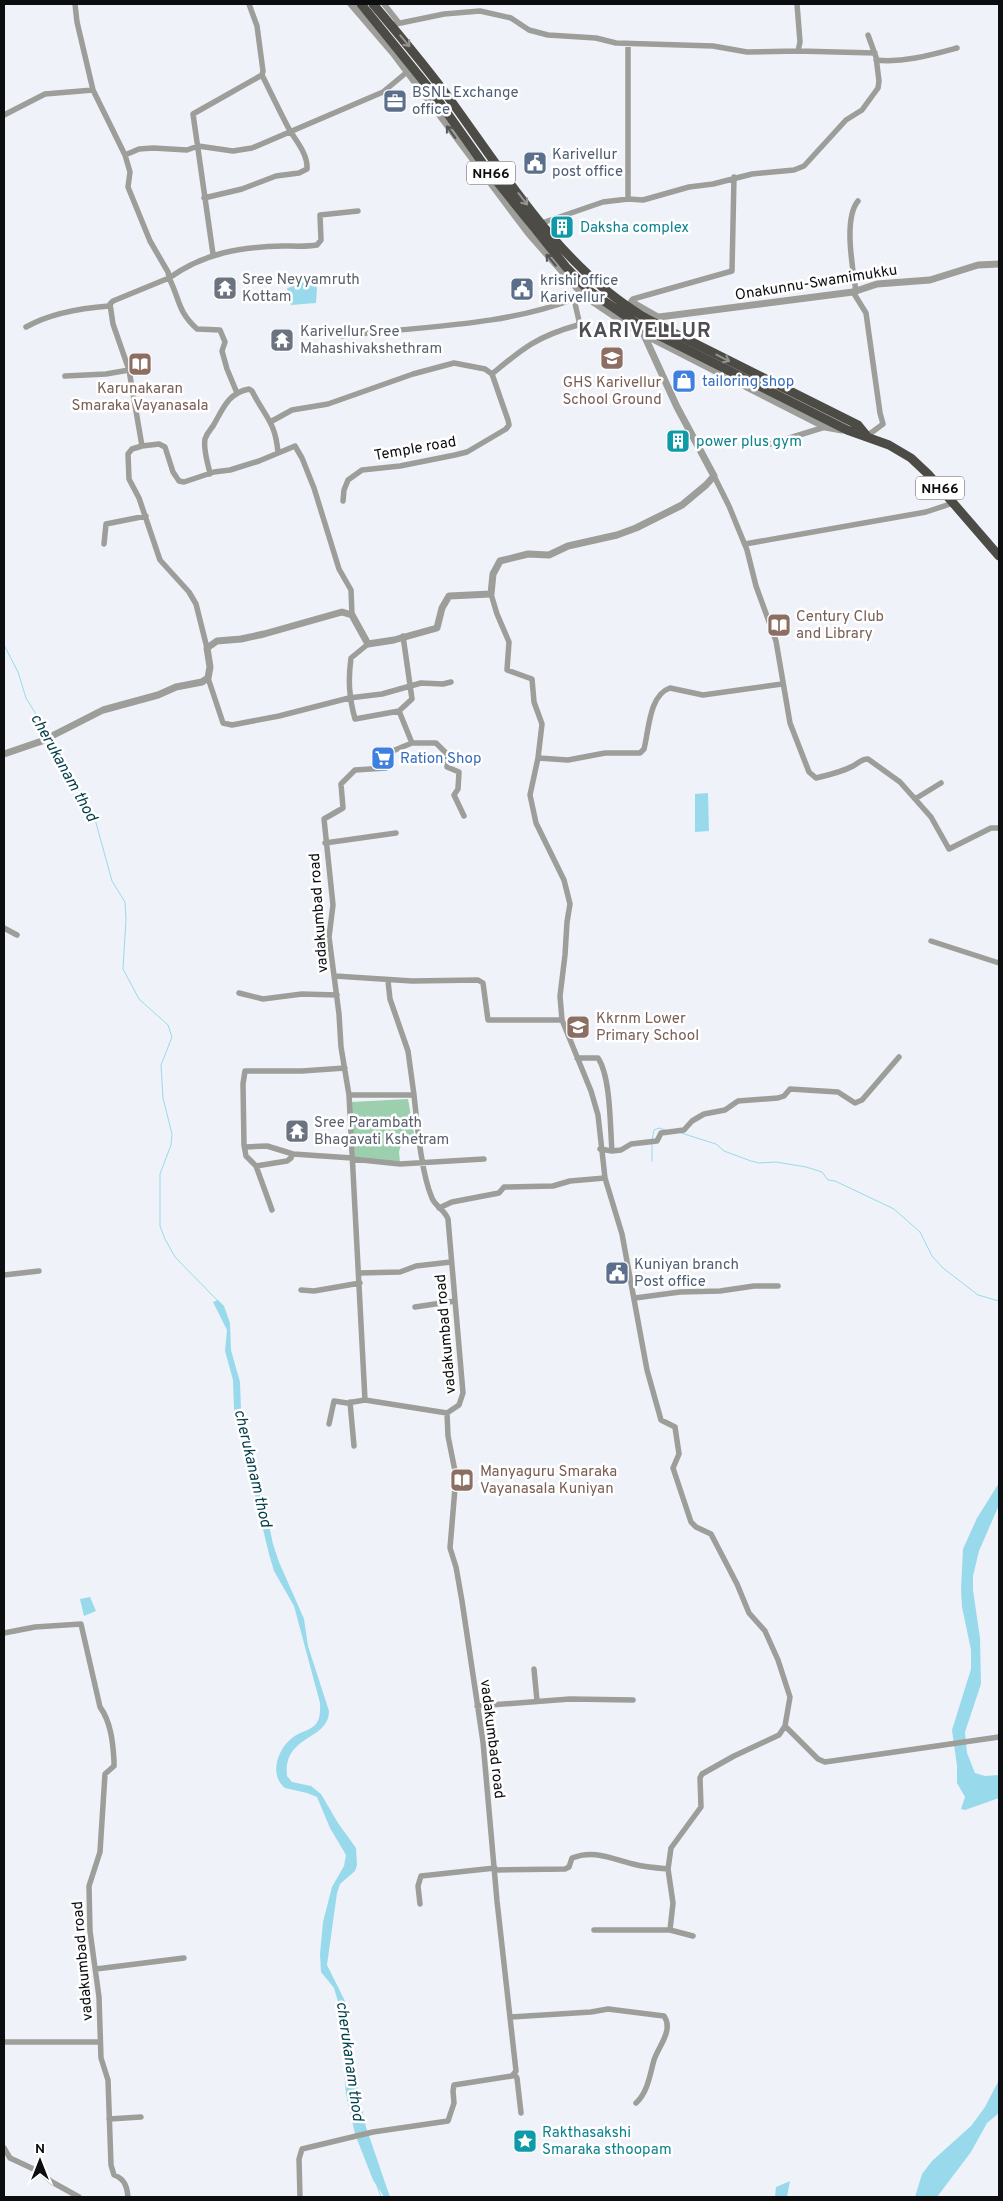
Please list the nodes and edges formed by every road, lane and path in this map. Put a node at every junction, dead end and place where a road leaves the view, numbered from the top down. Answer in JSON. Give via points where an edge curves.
{"nodes":[{"id":1,"x":75,"y":4,"type":"edge"},
{"id":2,"x":248,"y":4,"type":"edge"},
{"id":3,"x":351,"y":4,"type":"edge"},
{"id":4,"x":361,"y":4,"type":"edge"},
{"id":5,"x":373,"y":4,"type":"edge"},
{"id":6,"x":384,"y":4,"type":"edge"},
{"id":7,"x":797,"y":4,"type":"edge"},
{"id":8,"x":395,"y":24,"type":"junction"},
{"id":9,"x":868,"y":35,"type":"dead end"},
{"id":10,"x":628,"y":44,"type":"junction"},
{"id":11,"x":957,"y":48,"type":"dead end"},
{"id":12,"x":393,"y":49,"type":"junction"},
{"id":13,"x":798,"y":51,"type":"junction"},
{"id":14,"x":875,"y":57,"type":"junction"},
{"id":15,"x":407,"y":72,"type":"junction"},
{"id":16,"x":262,"y":75,"type":"junction"},
{"id":17,"x":93,"y":90,"type":"junction"},
{"id":18,"x":4,"y":115,"type":"edge"},
{"id":19,"x":290,"y":131,"type":"junction"},
{"id":20,"x":198,"y":146,"type":"junction"},
{"id":21,"x":126,"y":155,"type":"junction"},
{"id":22,"x":734,"y":177,"type":"junction"},
{"id":23,"x":204,"y":198,"type":"junction"},
{"id":24,"x":628,"y":199,"type":"junction"},
{"id":25,"x":858,"y":201,"type":"dead end"},
{"id":26,"x":358,"y":211,"type":"dead end"},
{"id":27,"x":542,"y":224,"type":"junction"},
{"id":28,"x":213,"y":254,"type":"junction"},
{"id":29,"x":999,"y":264,"type":"edge"},
{"id":30,"x":169,"y":278,"type":"junction"},
{"id":31,"x":855,"y":292,"type":"junction"},
{"id":32,"x":583,"y":295,"type":"junction"},
{"id":33,"x":574,"y":300,"type":"junction"},
{"id":34,"x":110,"y":306,"type":"junction"},
{"id":35,"x":659,"y":317,"type":"junction"},
{"id":36,"x":641,"y":321,"type":"junction"},
{"id":37,"x":26,"y":327,"type":"dead end"},
{"id":38,"x":662,"y":332,"type":"junction"},
{"id":39,"x":644,"y":335,"type":"junction"},
{"id":40,"x":342,"y":336,"type":"dead end"},
{"id":41,"x":129,"y":370,"type":"junction"},
{"id":42,"x":492,"y":374,"type":"junction"},
{"id":43,"x":65,"y":376,"type":"dead end"},
{"id":44,"x":237,"y":392,"type":"junction"},
{"id":45,"x":272,"y":421,"type":"junction"},
{"id":46,"x":825,"y":427,"type":"junction"},
{"id":47,"x":847,"y":430,"type":"junction"},
{"id":48,"x":867,"y":436,"type":"junction"},
{"id":49,"x":770,"y":444,"type":"dead end"},
{"id":50,"x":142,"y":446,"type":"junction"},
{"id":51,"x":278,"y":452,"type":"junction"},
{"id":52,"x":210,"y":474,"type":"junction"},
{"id":53,"x":714,"y":476,"type":"junction"},
{"id":54,"x":344,"y":501,"type":"dead end"},
{"id":55,"x":953,"y":503,"type":"junction"},
{"id":56,"x":146,"y":516,"type":"junction"},
{"id":57,"x":104,"y":544,"type":"dead end"},
{"id":58,"x":745,"y":544,"type":"junction"},
{"id":59,"x":999,"y":556,"type":"edge"},
{"id":60,"x":491,"y":594,"type":"junction"},
{"id":61,"x":352,"y":615,"type":"junction"},
{"id":62,"x":403,"y":636,"type":"junction"},
{"id":63,"x":368,"y":644,"type":"junction"},
{"id":64,"x":207,"y":648,"type":"junction"},
{"id":65,"x":208,"y":678,"type":"junction"},
{"id":66,"x":451,"y":682,"type":"dead end"},
{"id":67,"x":782,"y":684,"type":"junction"},
{"id":68,"x":409,"y":685,"type":"junction"},
{"id":69,"x":349,"y":698,"type":"junction"},
{"id":70,"x":399,"y":711,"type":"junction"},
{"id":71,"x":412,"y":743,"type":"junction"},
{"id":72,"x":4,"y":754,"type":"edge"},
{"id":73,"x":538,"y":758,"type":"junction"},
{"id":74,"x":941,"y":783,"type":"dead end"},
{"id":75,"x":915,"y":799,"type":"junction"},
{"id":76,"x":464,"y":816,"type":"dead end"},
{"id":77,"x":999,"y":828,"type":"edge"},
{"id":78,"x":396,"y":833,"type":"dead end"},
{"id":79,"x":325,"y":843,"type":"junction"},
{"id":80,"x":4,"y":928,"type":"edge"},
{"id":81,"x":17,"y":935,"type":"dead end"},
{"id":82,"x":931,"y":941,"type":"dead end"},
{"id":83,"x":999,"y":963,"type":"edge"},
{"id":84,"x":335,"y":976,"type":"junction"},
{"id":85,"x":388,"y":981,"type":"junction"},
{"id":86,"x":239,"y":993,"type":"dead end"},
{"id":87,"x":337,"y":995,"type":"junction"},
{"id":88,"x":562,"y":1020,"type":"junction"},
{"id":89,"x":899,"y":1057,"type":"dead end"},
{"id":90,"x":577,"y":1058,"type":"junction"},
{"id":91,"x":344,"y":1068,"type":"junction"},
{"id":92,"x":349,"y":1095,"type":"junction"},
{"id":93,"x":414,"y":1095,"type":"junction"},
{"id":94,"x":244,"y":1145,"type":"junction"},
{"id":95,"x":600,"y":1149,"type":"junction"},
{"id":96,"x":612,"y":1151,"type":"junction"},
{"id":97,"x":292,"y":1154,"type":"junction"},
{"id":98,"x":352,"y":1159,"type":"junction"},
{"id":99,"x":484,"y":1159,"type":"dead end"},
{"id":100,"x":424,"y":1163,"type":"junction"},
{"id":101,"x":256,"y":1166,"type":"junction"},
{"id":102,"x":605,"y":1178,"type":"junction"},
{"id":103,"x":439,"y":1208,"type":"junction"},
{"id":104,"x":272,"y":1210,"type":"dead end"},
{"id":105,"x":451,"y":1262,"type":"junction"},
{"id":106,"x":39,"y":1271,"type":"dead end"},
{"id":107,"x":359,"y":1273,"type":"junction"},
{"id":108,"x":4,"y":1275,"type":"edge"},
{"id":109,"x":360,"y":1283,"type":"junction"},
{"id":110,"x":778,"y":1286,"type":"dead end"},
{"id":111,"x":301,"y":1290,"type":"dead end"},
{"id":112,"x":635,"y":1298,"type":"junction"},
{"id":113,"x":454,"y":1301,"type":"junction"},
{"id":114,"x":415,"y":1307,"type":"dead end"},
{"id":115,"x":365,"y":1400,"type":"junction"},
{"id":116,"x":350,"y":1402,"type":"junction"},
{"id":117,"x":447,"y":1413,"type":"junction"},
{"id":118,"x":329,"y":1424,"type":"dead end"},
{"id":119,"x":354,"y":1446,"type":"dead end"},
{"id":120,"x":4,"y":1633,"type":"edge"},
{"id":121,"x":534,"y":1669,"type":"dead end"},
{"id":122,"x":633,"y":1700,"type":"dead end"},
{"id":123,"x":537,"y":1701,"type":"junction"},
{"id":124,"x":477,"y":1706,"type":"junction"},
{"id":125,"x":785,"y":1726,"type":"junction"},
{"id":126,"x":999,"y":1737,"type":"edge"},
{"id":127,"x":495,"y":1869,"type":"junction"},
{"id":128,"x":668,"y":1869,"type":"junction"},
{"id":129,"x":420,"y":1904,"type":"dead end"},
{"id":130,"x":594,"y":1930,"type":"dead end"},
{"id":131,"x":670,"y":1930,"type":"junction"},
{"id":132,"x":693,"y":1936,"type":"dead end"},
{"id":133,"x":184,"y":1958,"type":"dead end"},
{"id":134,"x":96,"y":1969,"type":"junction"},
{"id":135,"x":511,"y":2016,"type":"junction"},
{"id":136,"x":4,"y":2042,"type":"edge"},
{"id":137,"x":100,"y":2042,"type":"junction"},
{"id":138,"x":514,"y":2074,"type":"junction"},
{"id":139,"x":636,"y":2102,"type":"dead end"},
{"id":140,"x":521,"y":2113,"type":"dead end"},
{"id":141,"x":141,"y":2117,"type":"dead end"},
{"id":142,"x":109,"y":2119,"type":"junction"},
{"id":143,"x":4,"y":2148,"type":"edge"},
{"id":144,"x":79,"y":2197,"type":"edge"},
{"id":145,"x":128,"y":2197,"type":"edge"},
{"id":146,"x":300,"y":2197,"type":"edge"}],
"edges":[{"from":1,"to":17,"type":"street"},
{"from":2,"to":16,"type":"street","via":[[257,26]]},
{"from":3,"to":12,"type":"street"},
{"from":4,"to":12,"type":"highway","number":"NH66"},
{"from":5,"to":8,"type":"highway","number":"NH66"},
{"from":6,"to":8,"type":"street"},
{"from":7,"to":13,"type":"street"},
{"from":8,"to":10,"type":"street","via":[[480,11],[511,18],[538,34]]},
{"from":8,"to":27,"type":"highway","number":"NH66","one_way":true},
{"from":9,"to":14,"type":"street"},
{"from":10,"to":13,"type":"street","via":[[713,46],[747,52]]},
{"from":10,"to":24,"type":"street"},
{"from":11,"to":14,"type":"street","via":[[887,61]]},
{"from":12,"to":15,"type":"street"},
{"from":12,"to":36,"type":"highway","number":"NH66","via":[[433,93],[486,168],[566,267],[588,290]]},
{"from":13,"to":14,"type":"street"},
{"from":14,"to":22,"type":"street","via":[[879,81],[872,98],[862,110],[846,120],[804,166]]},
{"from":15,"to":19,"type":"street","via":[[382,92]]},
{"from":32,"to":15,"type":"street","one_way":true,"via":[[512,212]]},
{"from":16,"to":19,"type":"street"},
{"from":16,"to":20,"type":"street","via":[[193,114]]},
{"from":17,"to":18,"type":"street","via":[[45,94]]},
{"from":17,"to":21,"type":"street"},
{"from":19,"to":20,"type":"street","via":[[240,150],[223,151]]},
{"from":19,"to":23,"type":"street","via":[[306,159],[305,171],[276,176]]},
{"from":20,"to":21,"type":"street","via":[[187,150],[139,150]]},
{"from":20,"to":23,"type":"street"},
{"from":21,"to":30,"type":"street","via":[[130,172],[128,187]]},
{"from":22,"to":24,"type":"street","via":[[643,200]]},
{"from":22,"to":35,"type":"street","via":[[732,272],[631,301]]},
{"from":23,"to":28,"type":"street"},
{"from":24,"to":27,"type":"street","via":[[603,202]]},
{"from":25,"to":31,"type":"street","via":[[853,207],[851,225]]},
{"from":26,"to":28,"type":"street","via":[[320,216],[321,240],[317,245]]},
{"from":27,"to":36,"type":"highway","number":"NH66","via":[[592,279]]},
{"from":28,"to":30,"type":"street"},
{"from":29,"to":31,"type":"street","name":"Onakunnu-Swamimukku","via":[[978,265],[930,280],[877,284]]},
{"from":30,"to":34,"type":"street","via":[[112,301]]},
{"from":30,"to":44,"type":"street","via":[[186,319],[197,329],[220,330],[225,342],[222,350],[227,369]]},
{"from":31,"to":35,"type":"street","name":"Onakunnu-Swamimukku"},
{"from":31,"to":48,"type":"street","via":[[866,313],[883,424]]},
{"from":32,"to":33,"type":"street"},
{"from":32,"to":39,"type":"street"},
{"from":33,"to":40,"type":"street","via":[[519,315]]},
{"from":33,"to":42,"type":"street","via":[[578,325],[542,337]]},
{"from":34,"to":37,"type":"street","via":[[63,313]]},
{"from":34,"to":41,"type":"street","via":[[112,324]]},
{"from":35,"to":39,"type":"street"},
{"from":36,"to":38,"type":"highway","number":"NH66","bridge":true},
{"from":38,"to":47,"type":"highway","number":"NH66"},
{"from":38,"to":48,"type":"highway","number":"NH66","one_way":true,"via":[[858,425]]},
{"from":39,"to":46,"type":"street"},
{"from":39,"to":53,"type":"street"},
{"from":41,"to":43,"type":"street"},
{"from":41,"to":50,"type":"street"},
{"from":42,"to":45,"type":"street","via":[[479,367],[454,363],[328,404],[292,410]]},
{"from":42,"to":54,"type":"street","name":"Temple road","via":[[508,420],[506,429],[461,453],[362,470],[348,480]]},
{"from":44,"to":45,"type":"street","via":[[249,389]]},
{"from":44,"to":52,"type":"street","via":[[227,400],[205,440]]},
{"from":45,"to":51,"type":"street"},
{"from":46,"to":47,"type":"street"},
{"from":46,"to":49,"type":"street"},
{"from":47,"to":48,"type":"highway","number":"NH66"},
{"from":48,"to":55,"type":"highway","number":"NH66","via":[[911,458]]},
{"from":50,"to":52,"type":"street","via":[[159,444],[165,447],[179,481]]},
{"from":50,"to":56,"type":"street","via":[[132,449],[127,460],[129,479]]},
{"from":51,"to":52,"type":"street","via":[[240,468]]},
{"from":51,"to":61,"type":"street","via":[[295,446],[302,458],[339,570],[351,590]]},
{"from":53,"to":58,"type":"street"},
{"from":53,"to":60,"type":"street","via":[[682,505],[636,528],[568,546],[549,555],[528,554],[500,562],[493,574]]},
{"from":55,"to":58,"type":"street","via":[[926,512]]},
{"from":55,"to":59,"type":"highway","number":"NH66"},
{"from":56,"to":57,"type":"street","via":[[106,524]]},
{"from":56,"to":64,"type":"street","via":[[160,560],[196,604]]},
{"from":58,"to":67,"type":"street","via":[[776,642]]},
{"from":60,"to":62,"type":"street","via":[[449,596],[437,628]]},
{"from":60,"to":73,"type":"street","via":[[496,614],[510,642],[507,670],[532,679],[534,702],[542,724]]},
{"from":61,"to":63,"type":"street"},
{"from":61,"to":64,"type":"street","via":[[332,614],[264,634],[217,641]]},
{"from":62,"to":63,"type":"street"},
{"from":62,"to":68,"type":"street"},
{"from":63,"to":69,"type":"street","via":[[351,658]]},
{"from":64,"to":65,"type":"street"},
{"from":65,"to":69,"type":"street","via":[[223,723],[232,725]]},
{"from":65,"to":72,"type":"street","via":[[103,710],[42,741]]},
{"from":66,"to":68,"type":"street"},
{"from":67,"to":73,"type":"street","via":[[703,694],[670,688],[657,697],[644,749],[640,753],[605,753],[568,760]]},
{"from":67,"to":75,"type":"street","via":[[790,723],[809,772],[816,778],[868,759],[900,782]]},
{"from":68,"to":69,"type":"street","via":[[382,694]]},
{"from":68,"to":70,"type":"street","via":[[412,699]]},
{"from":69,"to":70,"type":"street","via":[[355,719]]},
{"from":70,"to":71,"type":"street"},
{"from":71,"to":76,"type":"street","via":[[436,743],[448,755],[447,767],[459,772],[458,789],[454,795]]},
{"from":71,"to":79,"type":"street","name":"vadakumbad road","via":[[391,751],[388,766],[355,770],[341,784],[343,808],[324,819]]},
{"from":73,"to":88,"type":"street","via":[[530,795],[536,823],[564,880],[570,904],[560,996]]},
{"from":74,"to":75,"type":"street"},
{"from":75,"to":77,"type":"street","via":[[931,817],[949,849],[991,828]]},
{"from":78,"to":79,"type":"street"},
{"from":79,"to":84,"type":"street","name":"vadakumbad road","via":[[333,905],[330,938]]},
{"from":80,"to":81,"type":"street"},
{"from":82,"to":83,"type":"street"},
{"from":84,"to":85,"type":"street"},
{"from":84,"to":87,"type":"street","name":"vadakumbad road"},
{"from":85,"to":88,"type":"street","via":[[478,980],[485,989],[488,1020]]},
{"from":85,"to":93,"type":"street","name":"vadakumbad road","via":[[390,999],[408,1051]]},
{"from":86,"to":87,"type":"street","via":[[263,999],[302,994]]},
{"from":87,"to":91,"type":"street","name":"vadakumbad road"},
{"from":88,"to":90,"type":"street"},
{"from":89,"to":96,"type":"street","via":[[862,1100],[855,1103],[838,1092],[790,1089],[778,1098],[738,1101],[725,1110],[704,1114],[684,1130],[661,1133],[657,1141],[631,1144]]},
{"from":90,"to":95,"type":"street","via":[[598,1116]]},
{"from":90,"to":96,"type":"street","via":[[598,1058],[602,1064]]},
{"from":91,"to":92,"type":"street","name":"vadakumbad road"},
{"from":91,"to":94,"type":"street","via":[[245,1071]]},
{"from":92,"to":93,"type":"street"},
{"from":92,"to":98,"type":"street","name":"vadakumbad road"},
{"from":93,"to":100,"type":"street","name":"vadakumbad road"},
{"from":94,"to":97,"type":"street","via":[[273,1147]]},
{"from":94,"to":101,"type":"street","via":[[246,1156]]},
{"from":95,"to":96,"type":"street"},
{"from":95,"to":102,"type":"street"},
{"from":97,"to":98,"type":"street"},
{"from":97,"to":101,"type":"street","via":[[287,1161]]},
{"from":98,"to":100,"type":"street"},
{"from":98,"to":107,"type":"street","name":"vadakumbad road"},
{"from":99,"to":100,"type":"street"},
{"from":100,"to":103,"type":"street","name":"vadakumbad road","via":[[432,1198]]},
{"from":101,"to":104,"type":"street"},
{"from":102,"to":103,"type":"street","via":[[553,1186],[504,1187],[499,1193],[452,1202]]},
{"from":102,"to":112,"type":"street","via":[[622,1234]]},
{"from":103,"to":105,"type":"street","name":"vadakumbad road","via":[[448,1219]]},
{"from":105,"to":107,"type":"street","via":[[416,1266],[400,1272]]},
{"from":105,"to":113,"type":"street","name":"vadakumbad road"},
{"from":106,"to":108,"type":"street"},
{"from":107,"to":109,"type":"street","name":"vadakumbad road"},
{"from":109,"to":111,"type":"street","via":[[314,1291]]},
{"from":109,"to":115,"type":"street","name":"vadakumbad road"},
{"from":110,"to":112,"type":"street"},
{"from":112,"to":125,"type":"street","via":[[661,1420],[675,1427],[679,1454],[673,1468],[691,1522],[696,1528],[711,1534],[749,1613],[765,1631],[790,1697]]},
{"from":113,"to":114,"type":"street"},
{"from":113,"to":117,"type":"street","name":"vadakumbad road","via":[[464,1393],[459,1405]]},
{"from":115,"to":116,"type":"street"},
{"from":115,"to":117,"type":"street"},
{"from":116,"to":118,"type":"street","via":[[334,1401]]},
{"from":116,"to":119,"type":"street"},
{"from":117,"to":124,"type":"street","name":"vadakumbad road","via":[[456,1476],[450,1548],[462,1601]]},
{"from":120,"to":134,"type":"street","name":"vadakumbad road","via":[[81,1624],[114,1761],[112,1769],[105,1774],[100,1852],[89,1886],[90,1931]]},
{"from":121,"to":123,"type":"street"},
{"from":122,"to":123,"type":"street"},
{"from":123,"to":124,"type":"street"},
{"from":124,"to":127,"type":"street","name":"vadakumbad road"},
{"from":125,"to":126,"type":"street","via":[[825,1762]]},
{"from":125,"to":128,"type":"street","via":[[780,1735],[702,1774],[701,1808],[671,1848]]},
{"from":127,"to":128,"type":"street","via":[[565,1869],[572,1858],[591,1854],[634,1865]]},
{"from":127,"to":129,"type":"street","via":[[421,1876],[418,1886]]},
{"from":127,"to":135,"type":"street","name":"vadakumbad road"},
{"from":128,"to":131,"type":"street","via":[[672,1903]]},
{"from":130,"to":131,"type":"street"},
{"from":131,"to":132,"type":"street"},
{"from":133,"to":134,"type":"street"},
{"from":134,"to":137,"type":"street","name":"vadakumbad road"},
{"from":135,"to":138,"type":"street","name":"vadakumbad road"},
{"from":135,"to":139,"type":"street","via":[[608,2009],[664,2016],[667,2021],[663,2045]]},
{"from":136,"to":137,"type":"street"},
{"from":137,"to":142,"type":"street","name":"vadakumbad road","via":[[108,2080]]},
{"from":138,"to":140,"type":"street","name":"vadakumbad road"},
{"from":138,"to":146,"type":"street","via":[[454,2085],[454,2103],[448,2122],[373,2132],[302,2149]]},
{"from":141,"to":142,"type":"street"},
{"from":142,"to":145,"type":"street","name":"vadakumbad road","via":[[112,2171],[127,2187]]},
{"from":143,"to":144,"type":"street","via":[[10,2158],[40,2172]]}]}
